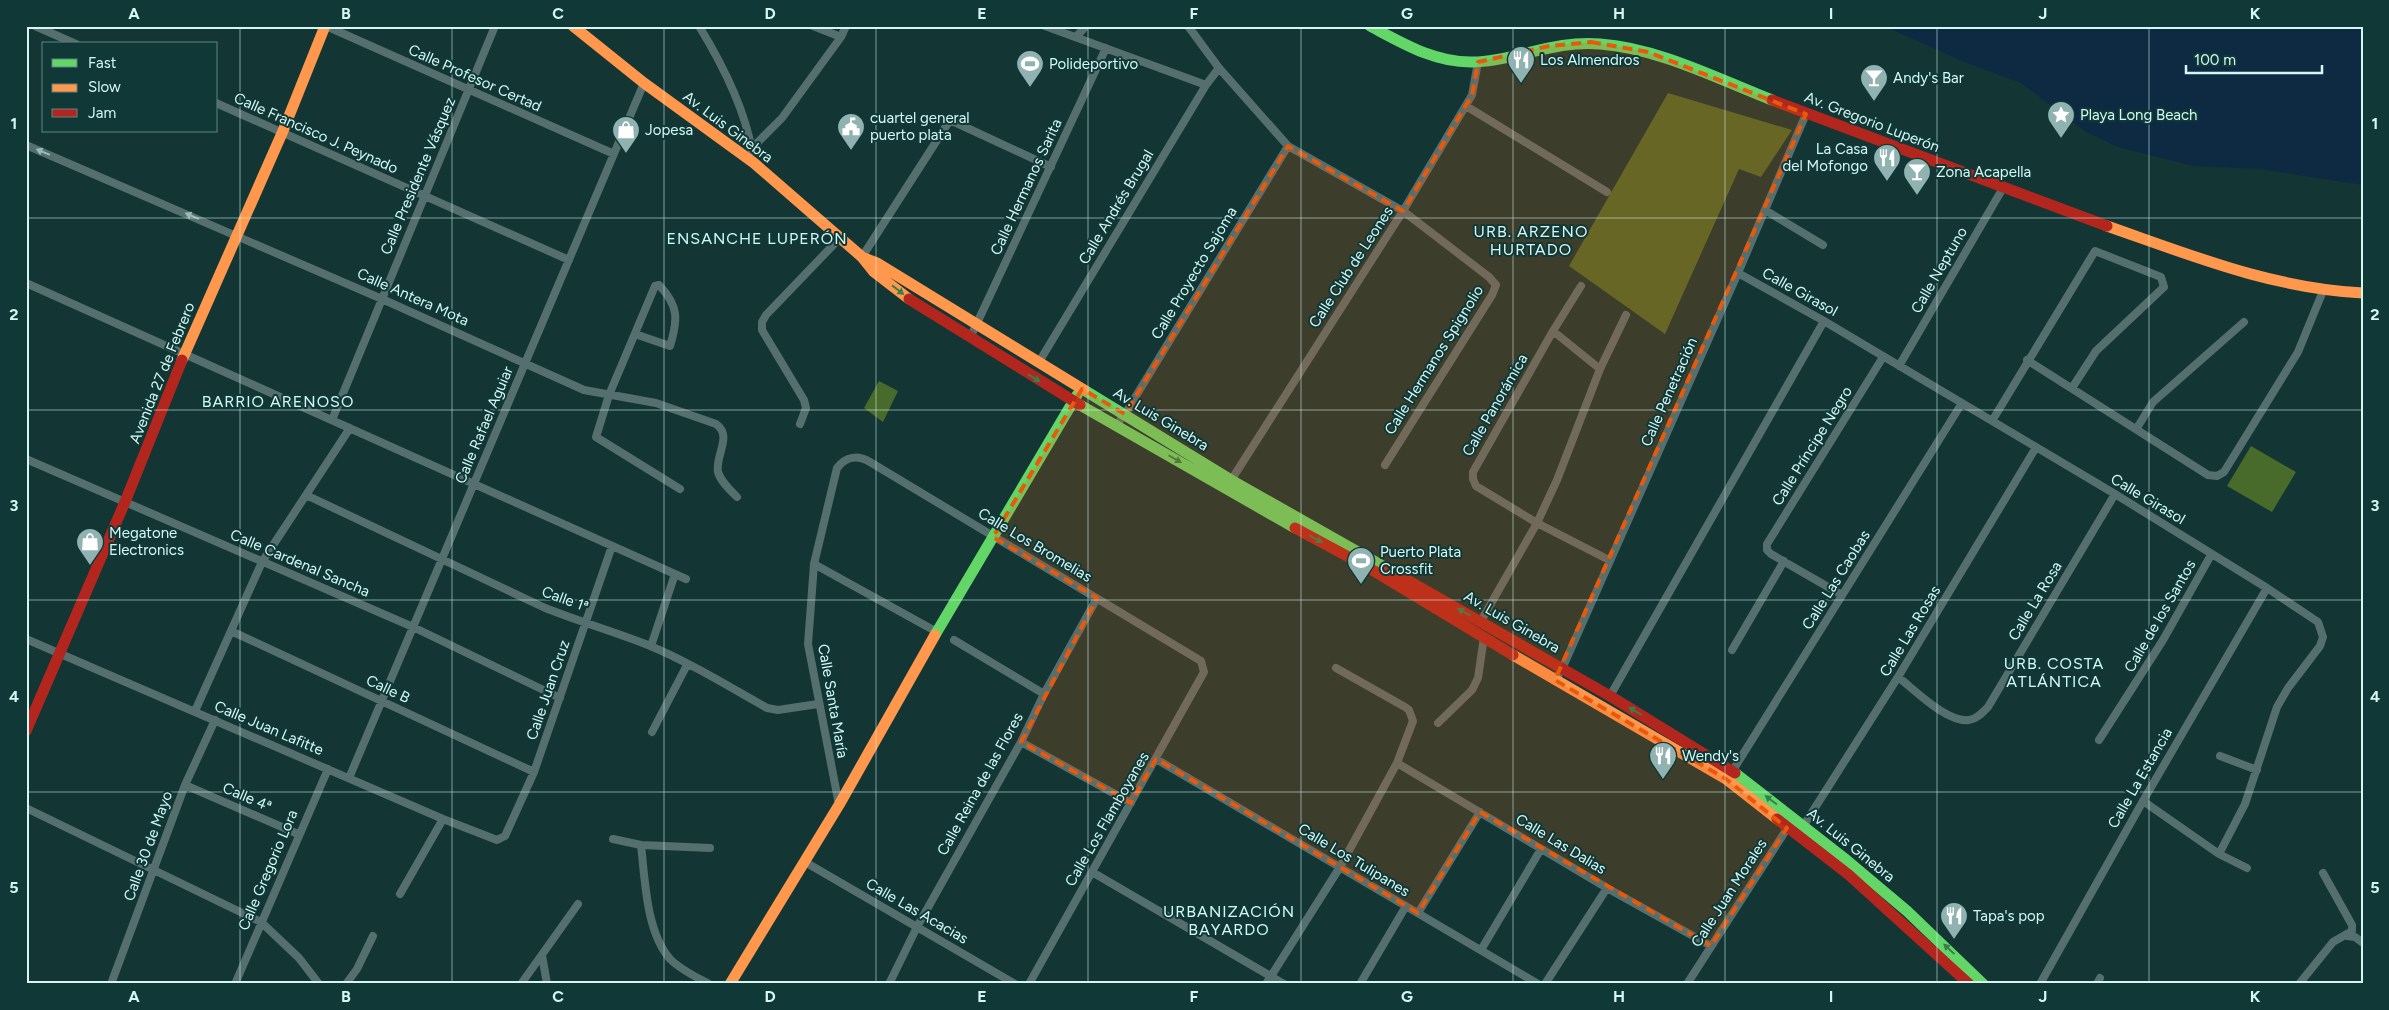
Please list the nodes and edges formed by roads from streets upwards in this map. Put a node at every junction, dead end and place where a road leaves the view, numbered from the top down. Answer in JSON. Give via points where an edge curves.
{"nodes":[{"id":1,"x":35,"y":26,"type":"edge"},
{"id":2,"x":326,"y":26,"type":"edge"},
{"id":3,"x":495,"y":26,"type":"edge"},
{"id":4,"x":573,"y":26,"type":"edge"},
{"id":5,"x":699,"y":26,"type":"edge"},
{"id":6,"x":813,"y":26,"type":"edge"},
{"id":7,"x":846,"y":26,"type":"edge"},
{"id":8,"x":1045,"y":26,"type":"edge"},
{"id":9,"x":1086,"y":26,"type":"edge"},
{"id":10,"x":1188,"y":26,"type":"edge"},
{"id":11,"x":1370,"y":26,"type":"edge"},
{"id":12,"x":841,"y":37,"type":"junction"},
{"id":13,"x":1076,"y":38,"type":"junction"},
{"id":14,"x":71,"y":42,"type":"edge"},
{"id":15,"x":1106,"y":48,"type":"junction"},
{"id":16,"x":1478,"y":62,"type":"junction"},
{"id":17,"x":1219,"y":68,"type":"junction"},
{"id":18,"x":644,"y":83,"type":"junction"},
{"id":19,"x":1206,"y":85,"type":"junction"},
{"id":20,"x":469,"y":90,"type":"junction"},
{"id":21,"x":218,"y":104,"type":"edge"},
{"id":22,"x":1466,"y":106,"type":"junction"},
{"id":23,"x":1806,"y":114,"type":"junction"},
{"id":24,"x":283,"y":131,"type":"junction"},
{"id":25,"x":26,"y":145,"type":"edge"},
{"id":26,"x":1288,"y":146,"type":"junction"},
{"id":27,"x":752,"y":148,"type":"junction"},
{"id":28,"x":614,"y":154,"type":"junction"},
{"id":29,"x":754,"y":163,"type":"junction"},
{"id":30,"x":1051,"y":167,"type":"junction"},
{"id":31,"x":2003,"y":188,"type":"junction"},
{"id":32,"x":1607,"y":192,"type":"dead end"},
{"id":33,"x":424,"y":197,"type":"junction"},
{"id":34,"x":1765,"y":210,"type":"junction"},
{"id":35,"x":1403,"y":211,"type":"junction"},
{"id":36,"x":237,"y":235,"type":"junction"},
{"id":37,"x":840,"y":238,"type":"junction"},
{"id":38,"x":1823,"y":245,"type":"dead end"},
{"id":39,"x":862,"y":257,"type":"junction"},
{"id":40,"x":569,"y":260,"type":"junction"},
{"id":41,"x":1738,"y":273,"type":"junction"},
{"id":42,"x":26,"y":283,"type":"edge"},
{"id":43,"x":1581,"y":286,"type":"dead end"},
{"id":44,"x":2323,"y":291,"type":"junction"},
{"id":45,"x":2363,"y":293,"type":"edge"},
{"id":46,"x":382,"y":299,"type":"junction"},
{"id":47,"x":1626,"y":314,"type":"dead end"},
{"id":48,"x":1824,"y":321,"type":"junction"},
{"id":49,"x":2244,"y":322,"type":"dead end"},
{"id":50,"x":977,"y":326,"type":"junction"},
{"id":51,"x":1553,"y":331,"type":"junction"},
{"id":52,"x":635,"y":334,"type":"junction"},
{"id":53,"x":970,"y":338,"type":"junction"},
{"id":54,"x":185,"y":353,"type":"junction"},
{"id":55,"x":1883,"y":357,"type":"junction"},
{"id":56,"x":2027,"y":360,"type":"junction"},
{"id":57,"x":1039,"y":362,"type":"junction"},
{"id":58,"x":526,"y":363,"type":"junction"},
{"id":59,"x":1899,"y":366,"type":"junction"},
{"id":60,"x":1600,"y":369,"type":"junction"},
{"id":61,"x":2072,"y":388,"type":"junction"},
{"id":62,"x":1082,"y":389,"type":"junction"},
{"id":63,"x":609,"y":395,"type":"junction"},
{"id":64,"x":1073,"y":401,"type":"junction"},
{"id":65,"x":1962,"y":403,"type":"junction"},
{"id":66,"x":1125,"y":414,"type":"junction"},
{"id":67,"x":332,"y":420,"type":"junction"},
{"id":68,"x":1992,"y":421,"type":"junction"},
{"id":69,"x":800,"y":424,"type":"dead end"},
{"id":70,"x":1116,"y":425,"type":"junction"},
{"id":71,"x":350,"y":428,"type":"junction"},
{"id":72,"x":2136,"y":428,"type":"junction"},
{"id":73,"x":2035,"y":449,"type":"junction"},
{"id":74,"x":26,"y":459,"type":"edge"},
{"id":75,"x":848,"y":459,"type":"joint"},
{"id":76,"x":1385,"y":465,"type":"dead end"},
{"id":77,"x":474,"y":484,"type":"junction"},
{"id":78,"x":1229,"y":485,"type":"junction"},
{"id":79,"x":680,"y":489,"type":"dead end"},
{"id":80,"x":2115,"y":494,"type":"junction"},
{"id":81,"x":306,"y":495,"type":"junction"},
{"id":82,"x":737,"y":497,"type":"dead end"},
{"id":83,"x":125,"y":502,"type":"junction"},
{"id":84,"x":1536,"y":523,"type":"junction"},
{"id":85,"x":993,"y":537,"type":"junction"},
{"id":86,"x":612,"y":546,"type":"junction"},
{"id":87,"x":2211,"y":555,"type":"junction"},
{"id":88,"x":442,"y":559,"type":"junction"},
{"id":89,"x":1609,"y":560,"type":"junction"},
{"id":90,"x":1784,"y":561,"type":"junction"},
{"id":91,"x":262,"y":562,"type":"junction"},
{"id":92,"x":814,"y":564,"type":"junction"},
{"id":93,"x":675,"y":574,"type":"junction"},
{"id":94,"x":686,"y":579,"type":"dead end"},
{"id":95,"x":2267,"y":588,"type":"junction"},
{"id":96,"x":1842,"y":595,"type":"junction"},
{"id":97,"x":1097,"y":598,"type":"junction"},
{"id":98,"x":1481,"y":621,"type":"junction"},
{"id":99,"x":586,"y":622,"type":"junction"},
{"id":100,"x":413,"y":627,"type":"junction"},
{"id":101,"x":231,"y":631,"type":"junction"},
{"id":102,"x":937,"y":632,"type":"junction"},
{"id":103,"x":1484,"y":637,"type":"junction"},
{"id":104,"x":26,"y":639,"type":"edge"},
{"id":105,"x":954,"y":640,"type":"dead end"},
{"id":106,"x":650,"y":646,"type":"junction"},
{"id":107,"x":1732,"y":650,"type":"dead end"},
{"id":108,"x":60,"y":652,"type":"junction"},
{"id":109,"x":687,"y":664,"type":"junction"},
{"id":110,"x":1204,"y":666,"type":"joint"},
{"id":111,"x":1336,"y":668,"type":"dead end"},
{"id":112,"x":1562,"y":669,"type":"junction"},
{"id":113,"x":1898,"y":677,"type":"junction"},
{"id":114,"x":1554,"y":680,"type":"junction"},
{"id":115,"x":1044,"y":694,"type":"junction"},
{"id":116,"x":1610,"y":696,"type":"junction"},
{"id":117,"x":560,"y":698,"type":"junction"},
{"id":118,"x":382,"y":701,"type":"junction"},
{"id":119,"x":818,"y":704,"type":"junction"},
{"id":120,"x":195,"y":711,"type":"junction"},
{"id":121,"x":214,"y":720,"type":"junction"},
{"id":122,"x":1438,"y":723,"type":"dead end"},
{"id":123,"x":26,"y":731,"type":"edge"},
{"id":124,"x":652,"y":732,"type":"dead end"},
{"id":125,"x":2099,"y":740,"type":"dead end"},
{"id":126,"x":1021,"y":742,"type":"junction"},
{"id":127,"x":2220,"y":756,"type":"dead end"},
{"id":128,"x":1156,"y":759,"type":"junction"},
{"id":129,"x":1397,"y":763,"type":"junction"},
{"id":130,"x":328,"y":768,"type":"junction"},
{"id":131,"x":2257,"y":770,"type":"junction"},
{"id":132,"x":534,"y":772,"type":"junction"},
{"id":133,"x":1729,"y":775,"type":"junction"},
{"id":134,"x":349,"y":778,"type":"junction"},
{"id":135,"x":185,"y":786,"type":"junction"},
{"id":136,"x":2142,"y":801,"type":"junction"},
{"id":137,"x":1131,"y":803,"type":"junction"},
{"id":138,"x":839,"y":805,"type":"junction"},
{"id":139,"x":26,"y":808,"type":"edge"},
{"id":140,"x":1480,"y":812,"type":"junction"},
{"id":141,"x":1794,"y":818,"type":"junction"},
{"id":142,"x":443,"y":819,"type":"junction"},
{"id":143,"x":1804,"y":825,"type":"junction"},
{"id":144,"x":1787,"y":828,"type":"junction"},
{"id":145,"x":298,"y":834,"type":"junction"},
{"id":146,"x":501,"y":840,"type":"joint"},
{"id":147,"x":613,"y":840,"type":"dead end"},
{"id":148,"x":641,"y":845,"type":"junction"},
{"id":149,"x":710,"y":848,"type":"dead end"},
{"id":150,"x":1541,"y":849,"type":"junction"},
{"id":151,"x":2219,"y":854,"type":"junction"},
{"id":152,"x":805,"y":862,"type":"junction"},
{"id":153,"x":1340,"y":867,"type":"junction"},
{"id":154,"x":2246,"y":868,"type":"dead end"},
{"id":155,"x":154,"y":870,"type":"junction"},
{"id":156,"x":1092,"y":872,"type":"junction"},
{"id":157,"x":2322,"y":873,"type":"dead end"},
{"id":158,"x":1606,"y":888,"type":"junction"},
{"id":159,"x":400,"y":894,"type":"dead end"},
{"id":160,"x":578,"y":904,"type":"dead end"},
{"id":161,"x":1406,"y":906,"type":"junction"},
{"id":162,"x":1418,"y":913,"type":"junction"},
{"id":163,"x":261,"y":922,"type":"junction"},
{"id":164,"x":916,"y":926,"type":"junction"},
{"id":165,"x":373,"y":936,"type":"dead end"},
{"id":166,"x":2347,"y":936,"type":"junction"},
{"id":167,"x":2363,"y":943,"type":"edge"},
{"id":168,"x":1711,"y":946,"type":"junction"},
{"id":169,"x":1480,"y":950,"type":"junction"},
{"id":170,"x":542,"y":955,"type":"junction"},
{"id":171,"x":1271,"y":976,"type":"junction"},
{"id":172,"x":111,"y":984,"type":"edge"},
{"id":173,"x":236,"y":984,"type":"edge"},
{"id":174,"x":320,"y":984,"type":"edge"},
{"id":175,"x":346,"y":984,"type":"edge"},
{"id":176,"x":521,"y":984,"type":"edge"},
{"id":177,"x":547,"y":984,"type":"edge"},
{"id":178,"x":709,"y":984,"type":"edge"},
{"id":179,"x":730,"y":984,"type":"edge"},
{"id":180,"x":889,"y":984,"type":"edge"},
{"id":181,"x":1015,"y":984,"type":"edge"},
{"id":182,"x":1029,"y":984,"type":"edge"},
{"id":183,"x":1266,"y":984,"type":"edge"},
{"id":184,"x":1284,"y":984,"type":"edge"},
{"id":185,"x":1360,"y":984,"type":"edge"},
{"id":186,"x":1538,"y":984,"type":"edge"},
{"id":187,"x":1545,"y":984,"type":"edge"},
{"id":188,"x":1687,"y":984,"type":"edge"},
{"id":189,"x":1969,"y":984,"type":"edge"},
{"id":190,"x":1983,"y":984,"type":"edge"},
{"id":191,"x":2040,"y":984,"type":"edge"},
{"id":192,"x":2299,"y":984,"type":"edge"}],
"edges":[{"from":1,"to":14,"type":"street"},
{"from":2,"to":20,"type":"street","name":"Calle Profesor Certad"},
{"from":2,"to":24,"type":"street","name":"Avenida 27 de Febrero"},
{"from":3,"to":20,"type":"street","name":"Calle Presidente Vásquez"},
{"from":4,"to":18,"type":"street","name":"Av. Luis Ginebra"},
{"from":5,"to":27,"type":"street","via":[[748,128]]},
{"from":6,"to":12,"type":"street"},
{"from":7,"to":12,"type":"street"},
{"from":8,"to":13,"type":"street"},
{"from":9,"to":13,"type":"street"},
{"from":10,"to":17,"type":"street","name":"Calle Hermanos Spignolio"},
{"from":11,"to":16,"type":"street","name":"Av. Gregorio Luperón","via":[[1409,47],[1445,60]]},
{"from":12,"to":27,"type":"street","via":[[782,118]]},
{"from":13,"to":15,"type":"street"},
{"from":15,"to":19,"type":"street"},
{"from":15,"to":30,"type":"street","name":"Calle Hermanos Sarita"},
{"from":16,"to":22,"type":"street","name":"Calle Club de Leones","via":[[1472,95]]},
{"from":16,"to":23,"type":"street","name":"Av. Gregorio Luperón","via":[[1549,46],[1591,42],[1619,44],[1648,52]]},
{"from":17,"to":19,"type":"street","name":"Calle Andrés Brugal"},
{"from":17,"to":26,"type":"street","name":"Calle Hermanos Spignolio"},
{"from":18,"to":28,"type":"street","name":"Calle Rafael Aguiar"},
{"from":18,"to":29,"type":"street","name":"Av. Luis Ginebra"},
{"from":19,"to":57,"type":"street","name":"Calle Andrés Brugal"},
{"from":20,"to":28,"type":"street","name":"Calle Profesor Certad"},
{"from":20,"to":33,"type":"street","name":"Calle Presidente Vásquez"},
{"from":21,"to":24,"type":"street","name":"Calle Francisco J. Peynado"},
{"from":22,"to":32,"type":"street"},
{"from":22,"to":35,"type":"street","name":"Calle Club de Leones"},
{"from":23,"to":31,"type":"street","name":"Av. Gregorio Luperón"},
{"from":23,"to":34,"type":"street","name":"Calle Penetración"},
{"from":24,"to":33,"type":"street","name":"Calle Francisco J. Peynado"},
{"from":24,"to":36,"type":"street","name":"Avenida 27 de Febrero"},
{"from":36,"to":25,"type":"street","name":"Calle Antera Mota","one_way":true},
{"from":26,"to":35,"type":"street","name":"Calle Hermanos Spignolio"},
{"from":26,"to":66,"type":"street","name":"Calle Proyecto Sajoma"},
{"from":27,"to":29,"type":"street"},
{"from":28,"to":40,"type":"street","name":"Calle Rafael Aguiar"},
{"from":29,"to":37,"type":"street","name":"Av. Luis Ginebra"},
{"from":30,"to":39,"type":"street","via":[[950,120]]},
{"from":30,"to":50,"type":"street","name":"Calle Hermanos Sarita"},
{"from":31,"to":44,"type":"street","name":"Av. Gregorio Luperón","via":[[2233,271]]},
{"from":31,"to":59,"type":"street","name":"Calle Neptuno"},
{"from":33,"to":40,"type":"street","name":"Calle Francisco J. Peynado"},
{"from":33,"to":46,"type":"street","name":"Calle Presidente Vásquez"},
{"from":34,"to":38,"type":"street"},
{"from":34,"to":41,"type":"street","name":"Calle Penetración"},
{"from":35,"to":76,"type":"street","name":"Calle Hermanos Spignolio","via":[[1496,285]]},
{"from":35,"to":78,"type":"street","name":"Calle Club de Leones"},
{"from":36,"to":46,"type":"street","name":"Calle Antera Mota"},
{"from":36,"to":54,"type":"street","name":"Avenida 27 de Febrero"},
{"from":37,"to":39,"type":"street","name":"Av. Luis Ginebra"},
{"from":37,"to":69,"type":"street","via":[[762,322],[762,330],[804,400],[806,408]]},
{"from":39,"to":50,"type":"street","name":"Av. Luis Ginebra","via":[[877,263]]},
{"from":39,"to":53,"type":"street","name":"Av. Luis Ginebra","one_way":true,"via":[[874,272]]},
{"from":40,"to":58,"type":"street","name":"Calle Rafael Aguiar"},
{"from":41,"to":48,"type":"street","name":"Calle Girasol"},
{"from":41,"to":89,"type":"street","name":"Calle Penetración"},
{"from":42,"to":54,"type":"street"},
{"from":43,"to":51,"type":"street","name":"Calle Panorámica"},
{"from":44,"to":45,"type":"street","name":"Av. Gregorio Luperón"},
{"from":44,"to":72,"type":"street","via":[[2298,352],[2224,472],[2217,476],[2208,475]]},
{"from":46,"to":58,"type":"street","name":"Calle Antera Mota"},
{"from":46,"to":67,"type":"street","name":"Calle Presidente Vásquez"},
{"from":47,"to":60,"type":"street"},
{"from":48,"to":55,"type":"street","name":"Calle Girasol"},
{"from":48,"to":116,"type":"street"},
{"from":49,"to":72,"type":"street","via":[[2154,402]]},
{"from":50,"to":53,"type":"street","name":"Calle Hermanos Sarita"},
{"from":50,"to":57,"type":"street","name":"Av. Luis Ginebra"},
{"from":51,"to":60,"type":"street"},
{"from":51,"to":84,"type":"street","name":"Calle Panorámica","via":[[1473,472],[1476,486]]},
{"from":52,"to":52,"type":"street","via":[[670,346],[676,315],[659,285],[655,286]]},
{"from":52,"to":63,"type":"street"},
{"from":53,"to":64,"type":"street","name":"Av. Luis Ginebra","one_way":true},
{"from":54,"to":67,"type":"street"},
{"from":54,"to":83,"type":"street","name":"Avenida 27 de Febrero"},
{"from":55,"to":59,"type":"street","name":"Calle Girasol"},
{"from":55,"to":90,"type":"street","name":"Calle Príncipe Negro","via":[[1767,544],[1767,550]]},
{"from":56,"to":61,"type":"street"},
{"from":56,"to":61,"type":"street","via":[[2094,251],[2162,277],[2164,287],[2096,351]]},
{"from":56,"to":68,"type":"street"},
{"from":57,"to":62,"type":"street","name":"Av. Luis Ginebra"},
{"from":58,"to":63,"type":"street","name":"Calle Antera Mota","via":[[584,390]]},
{"from":58,"to":77,"type":"street","name":"Calle Rafael Aguiar"},
{"from":59,"to":65,"type":"street","name":"Calle Girasol"},
{"from":60,"to":84,"type":"street"},
{"from":61,"to":72,"type":"street"},
{"from":62,"to":64,"type":"street"},
{"from":62,"to":66,"type":"street","name":"Av. Luis Ginebra"},
{"from":63,"to":79,"type":"street","via":[[597,439]]},
{"from":63,"to":82,"type":"street","name":"Calle Antera Mota","via":[[656,403],[720,427],[724,436],[718,472]]},
{"from":64,"to":70,"type":"street","name":"Av. Luis Ginebra"},
{"from":64,"to":85,"type":"street"},
{"from":65,"to":68,"type":"street","name":"Calle Girasol"},
{"from":65,"to":96,"type":"street","name":"Calle Las Caobas"},
{"from":66,"to":70,"type":"street","name":"Calle Proyecto Sajoma"},
{"from":66,"to":78,"type":"street","name":"Av. Luis Ginebra"},
{"from":67,"to":71,"type":"street"},
{"from":68,"to":73,"type":"street","name":"Calle Girasol"},
{"from":70,"to":78,"type":"street","name":"Av. Luis Ginebra","one_way":true},
{"from":71,"to":77,"type":"street"},
{"from":71,"to":81,"type":"street"},
{"from":73,"to":80,"type":"street","name":"Calle Girasol"},
{"from":73,"to":113,"type":"street","name":"Calle Las Rosas"},
{"from":74,"to":83,"type":"street","name":"Calle Cardenal Sancha"},
{"from":75,"to":85,"type":"street","name":"Calle Los Bromelias","via":[[864,458]]},
{"from":75,"to":92,"type":"street","name":"Calle Santa María","via":[[837,468]]},
{"from":77,"to":86,"type":"street"},
{"from":77,"to":88,"type":"street","name":"Calle Rafael Aguiar"},
{"from":98,"to":78,"type":"street","name":"Av. Luis Ginebra","one_way":true},
{"from":78,"to":103,"type":"street","name":"Av. Luis Ginebra","one_way":true},
{"from":80,"to":87,"type":"street","name":"Calle Girasol"},
{"from":80,"to":113,"type":"street","name":"Calle La Rosa","via":[[1988,706],[1978,716],[1969,720],[1947,715]]},
{"from":81,"to":88,"type":"street","name":"Calle 1ª"},
{"from":81,"to":91,"type":"street"},
{"from":83,"to":91,"type":"street","name":"Calle Cardenal Sancha"},
{"from":83,"to":108,"type":"street","name":"Avenida 27 de Febrero"},
{"from":84,"to":89,"type":"street","name":"Calle Panorámica"},
{"from":84,"to":98,"type":"street"},
{"from":85,"to":97,"type":"street","name":"Calle Los Bromelias"},
{"from":85,"to":102,"type":"street"},
{"from":86,"to":93,"type":"street"},
{"from":86,"to":99,"type":"street","name":"Calle Juan Cruz"},
{"from":87,"to":95,"type":"street","name":"Calle Girasol"},
{"from":87,"to":125,"type":"street","name":"Calle de los Santos","via":[[2163,640]]},
{"from":88,"to":99,"type":"street","name":"Calle 1ª","via":[[543,607]]},
{"from":88,"to":100,"type":"street","name":"Calle Rafael Aguiar"},
{"from":89,"to":112,"type":"street","name":"Calle Penetración"},
{"from":90,"to":96,"type":"street"},
{"from":90,"to":107,"type":"street"},
{"from":91,"to":100,"type":"street","name":"Calle Cardenal Sancha"},
{"from":91,"to":101,"type":"street"},
{"from":92,"to":102,"type":"street"},
{"from":92,"to":119,"type":"street","name":"Calle Santa María","via":[[808,644]]},
{"from":93,"to":94,"type":"street"},
{"from":93,"to":106,"type":"street"},
{"from":95,"to":131,"type":"street","name":"Calle Girasol","via":[[2318,622],[2322,638],[2320,646],[2277,707]]},
{"from":95,"to":136,"type":"street","name":"Calle La Estancia"},
{"from":96,"to":133,"type":"street","name":"Calle Las Caobas"},
{"from":97,"to":110,"type":"street","name":"Calle Los Bromelias","via":[[1201,661]]},
{"from":97,"to":115,"type":"street","name":"Calle Reina de las Flores"},
{"from":98,"to":112,"type":"street","name":"Av. Luis Ginebra"},
{"from":99,"to":106,"type":"street","name":"Calle 1ª"},
{"from":99,"to":117,"type":"street","name":"Calle Juan Cruz"},
{"from":100,"to":117,"type":"street","name":"Calle Cardenal Sancha"},
{"from":100,"to":118,"type":"street","name":"Calle Rafael Aguiar"},
{"from":101,"to":118,"type":"street","name":"Calle B"},
{"from":101,"to":120,"type":"street"},
{"from":102,"to":138,"type":"street"},
{"from":103,"to":114,"type":"street","name":"Av. Luis Ginebra"},
{"from":103,"to":122,"type":"street","via":[[1478,678],[1472,690]]},
{"from":104,"to":108,"type":"street","name":"Calle Juan Lafitte"},
{"from":105,"to":115,"type":"street"},
{"from":106,"to":109,"type":"street","name":"Calle 1ª"},
{"from":108,"to":120,"type":"street","name":"Calle Juan Lafitte"},
{"from":108,"to":123,"type":"street","name":"Avenida 27 de Febrero"},
{"from":109,"to":119,"type":"street","name":"Calle 1ª","via":[[772,710]]},
{"from":109,"to":124,"type":"street"},
{"from":110,"to":128,"type":"street","name":"Calle Los Flamboyanes","via":[[1204,672]]},
{"from":111,"to":129,"type":"street","via":[[1409,710],[1413,721]]},
{"from":112,"to":114,"type":"street","name":"Calle Penetración"},
{"from":112,"to":116,"type":"street","name":"Av. Luis Ginebra"},
{"from":113,"to":143,"type":"street","name":"Calle Las Rosas"},
{"from":114,"to":133,"type":"street","name":"Av. Luis Ginebra"},
{"from":115,"to":126,"type":"street","name":"Calle Reina de las Flores"},
{"from":133,"to":116,"type":"street","name":"Av. Luis Ginebra","one_way":true},
{"from":117,"to":132,"type":"street","name":"Calle Juan Cruz"},
{"from":118,"to":132,"type":"street","name":"Calle B"},
{"from":118,"to":134,"type":"street","name":"Calle Rafael Aguiar"},
{"from":119,"to":138,"type":"street","name":"Calle Santa María"},
{"from":120,"to":121,"type":"street","name":"Calle Juan Lafitte"},
{"from":121,"to":130,"type":"street","name":"Calle Juan Lafitte"},
{"from":121,"to":135,"type":"street","name":"Calle 30 de Mayo"},
{"from":126,"to":137,"type":"street"},
{"from":126,"to":164,"type":"street","name":"Calle Reina de las Flores"},
{"from":127,"to":131,"type":"street"},
{"from":128,"to":137,"type":"street","name":"Calle Los Flamboyanes"},
{"from":128,"to":153,"type":"street","name":"Calle Los Tulipanes"},
{"from":129,"to":140,"type":"street","name":"Calle Las Dalias"},
{"from":129,"to":153,"type":"street"},
{"from":130,"to":134,"type":"street","name":"Calle Juan Lafitte"},
{"from":130,"to":145,"type":"street","name":"Calle Gregorio Lora"},
{"from":131,"to":151,"type":"street","name":"Calle Girasol","via":[[2246,804]]},
{"from":132,"to":146,"type":"street","name":"Calle Juan Cruz"},
{"from":141,"to":133,"type":"street","name":"Av. Luis Ginebra","one_way":true},
{"from":133,"to":144,"type":"street","name":"Av. Luis Ginebra"},
{"from":134,"to":142,"type":"street","name":"Calle Juan Lafitte"},
{"from":135,"to":145,"type":"street","name":"Calle 4ª"},
{"from":135,"to":155,"type":"street","name":"Calle 30 de Mayo"},
{"from":136,"to":151,"type":"street"},
{"from":136,"to":191,"type":"street","name":"Calle La Estancia"},
{"from":137,"to":156,"type":"street","name":"Calle Los Flamboyanes"},
{"from":138,"to":152,"type":"street"},
{"from":139,"to":155,"type":"street"},
{"from":140,"to":150,"type":"street","name":"Calle Las Dalias"},
{"from":140,"to":162,"type":"street"},
{"from":141,"to":143,"type":"street","name":"Av. Luis Ginebra"},
{"from":141,"to":144,"type":"street","name":"Calle Juan Morales"},
{"from":142,"to":146,"type":"street","name":"Calle Juan Lafitte"},
{"from":142,"to":159,"type":"street"},
{"from":190,"to":143,"type":"street","name":"Av. Luis Ginebra","one_way":true,"via":[[1907,911]]},
{"from":144,"to":168,"type":"street","name":"Calle Juan Morales"},
{"from":144,"to":189,"type":"street","name":"Av. Luis Ginebra","via":[[1850,876]]},
{"from":145,"to":163,"type":"street","name":"Calle Gregorio Lora"},
{"from":147,"to":148,"type":"street"},
{"from":148,"to":149,"type":"street"},
{"from":148,"to":178,"type":"street","via":[[648,902],[662,948],[672,960]]},
{"from":150,"to":158,"type":"street","name":"Calle Las Dalias"},
{"from":150,"to":169,"type":"street"},
{"from":151,"to":154,"type":"street"},
{"from":152,"to":164,"type":"street","name":"Calle Las Acacias"},
{"from":152,"to":179,"type":"street"},
{"from":153,"to":161,"type":"street","name":"Calle Los Tulipanes"},
{"from":153,"to":171,"type":"street"},
{"from":155,"to":163,"type":"street"},
{"from":155,"to":172,"type":"street","name":"Calle 30 de Mayo"},
{"from":156,"to":171,"type":"street"},
{"from":156,"to":182,"type":"street","name":"Calle Los Flamboyanes"},
{"from":157,"to":166,"type":"street","via":[[2352,925]]},
{"from":158,"to":168,"type":"street","name":"Calle Las Dalias"},
{"from":158,"to":187,"type":"street"},
{"from":160,"to":170,"type":"street"},
{"from":161,"to":162,"type":"street","name":"Calle Los Tulipanes"},
{"from":161,"to":185,"type":"street"},
{"from":162,"to":169,"type":"street","name":"Calle Los Tulipanes"},
{"from":163,"to":173,"type":"street","name":"Calle Gregorio Lora"},
{"from":163,"to":174,"type":"street","via":[[299,958]]},
{"from":164,"to":180,"type":"street","name":"Calle Reina de las Flores"},
{"from":164,"to":181,"type":"street","name":"Calle Las Acacias"},
{"from":165,"to":175,"type":"street"},
{"from":166,"to":167,"type":"street"},
{"from":166,"to":192,"type":"street","via":[[2333,942]]},
{"from":168,"to":188,"type":"street","name":"Calle Juan Morales"},
{"from":169,"to":186,"type":"street","name":"Calle Los Tulipanes"},
{"from":170,"to":176,"type":"street"},
{"from":170,"to":177,"type":"street"},
{"from":171,"to":183,"type":"street"},
{"from":171,"to":184,"type":"street"}]}
